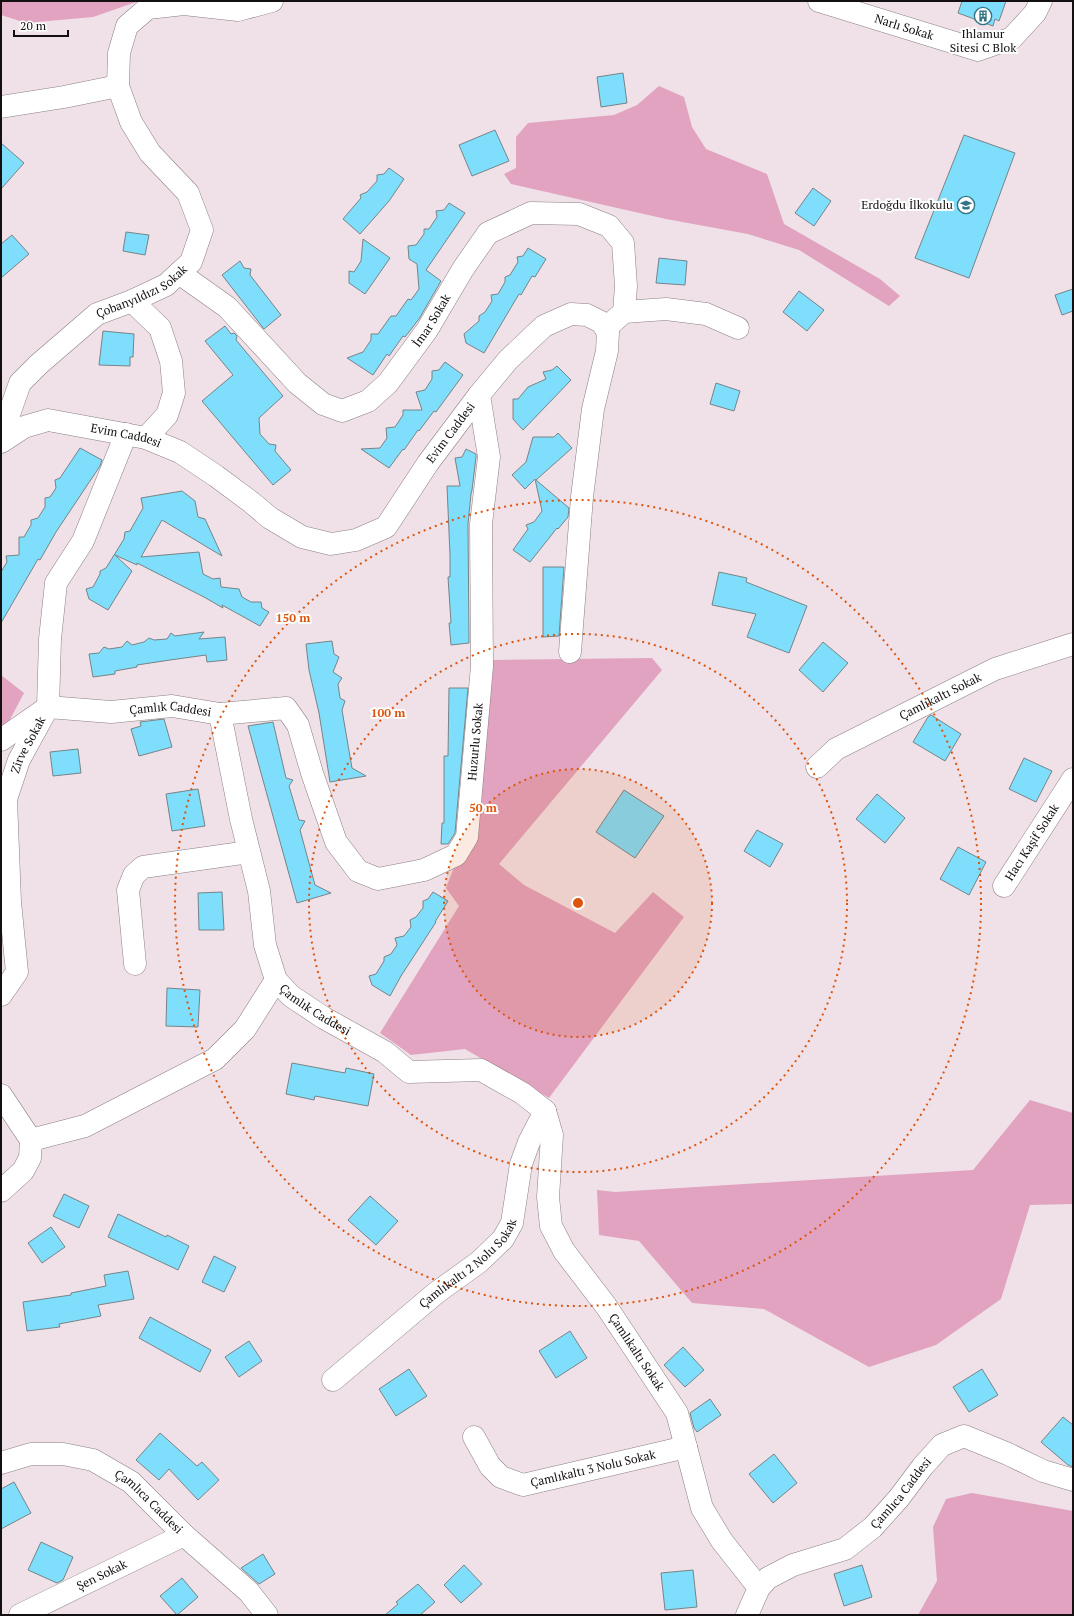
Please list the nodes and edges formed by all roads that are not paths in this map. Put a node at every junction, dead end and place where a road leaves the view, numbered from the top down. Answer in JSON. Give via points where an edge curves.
{"nodes":[{"id":1,"x":272,"y":1,"type":"edge"},
{"id":2,"x":819,"y":1,"type":"edge"},
{"id":3,"x":1041,"y":1,"type":"edge"},
{"id":4,"x":118,"y":86,"type":"junction"},
{"id":5,"x":1,"y":107,"type":"edge"},
{"id":6,"x":179,"y":273,"type":"junction"},
{"id":7,"x":132,"y":301,"type":"junction"},
{"id":8,"x":624,"y":312,"type":"junction"},
{"id":9,"x":606,"y":328,"type":"junction"},
{"id":10,"x":738,"y":328,"type":"dead end"},
{"id":11,"x":479,"y":394,"type":"junction"},
{"id":12,"x":136,"y":436,"type":"junction"},
{"id":13,"x":1,"y":437,"type":"edge"},
{"id":14,"x":1,"y":442,"type":"edge"},
{"id":15,"x":1073,"y":644,"type":"edge"},
{"id":16,"x":570,"y":652,"type":"dead end"},
{"id":17,"x":48,"y":707,"type":"junction"},
{"id":18,"x":220,"y":714,"type":"junction"},
{"id":19,"x":1,"y":740,"type":"edge"},
{"id":20,"x":817,"y":767,"type":"dead end"},
{"id":21,"x":1073,"y":779,"type":"edge"},
{"id":22,"x":249,"y":852,"type":"junction"},
{"id":23,"x":1004,"y":886,"type":"dead end"},
{"id":24,"x":135,"y":964,"type":"dead end"},
{"id":25,"x":276,"y":980,"type":"junction"},
{"id":26,"x":1,"y":995,"type":"edge"},
{"id":27,"x":1,"y":1095,"type":"edge"},
{"id":28,"x":546,"y":1111,"type":"junction"},
{"id":29,"x":30,"y":1140,"type":"junction"},
{"id":30,"x":1,"y":1191,"type":"edge"},
{"id":31,"x":333,"y":1380,"type":"dead end"},
{"id":32,"x":474,"y":1437,"type":"dead end"},
{"id":33,"x":686,"y":1447,"type":"junction"},
{"id":34,"x":1,"y":1463,"type":"edge"},
{"id":35,"x":1073,"y":1480,"type":"edge"},
{"id":36,"x":184,"y":1535,"type":"junction"},
{"id":37,"x":760,"y":1588,"type":"junction"},
{"id":38,"x":20,"y":1615,"type":"edge"},
{"id":39,"x":267,"y":1615,"type":"edge"},
{"id":40,"x":747,"y":1615,"type":"edge"}],
"edges":[{"from":1,"to":4,"type":"street","name":"Çobanyıldızı Sokak","via":[[238,10],[184,4],[148,8],[127,26],[119,53]]},
{"from":2,"to":3,"type":"street","name":"Narlı Sokak","via":[[978,50],[1012,38],[1035,14]]},
{"from":4,"to":5,"type":"street"},
{"from":4,"to":6,"type":"street","name":"Çobanyıldızı Sokak","via":[[131,122],[150,153],[188,193],[202,230],[191,262]]},
{"from":6,"to":7,"type":"street","name":"Çobanyıldızı Sokak","via":[[166,286]]},
{"from":6,"to":8,"type":"street","name":"İmar Sokak","via":[[227,307],[297,383],[323,404],[342,411],[368,401],[388,383],[427,330],[488,233],[531,213],[579,214],[609,226],[623,243],[626,286]]},
{"from":7,"to":12,"type":"street","via":[[160,328],[171,361],[174,393],[167,415]]},
{"from":7,"to":13,"type":"street","name":"Çobanyıldızı Sokak","via":[[97,314],[20,383]]},
{"from":8,"to":9,"type":"street"},
{"from":8,"to":10,"type":"street","via":[[666,309],[706,314]]},
{"from":9,"to":11,"type":"street","name":"Evim Caddesi","via":[[601,322],[587,315],[571,314],[544,326],[508,360]]},
{"from":9,"to":16,"type":"street","via":[[607,351],[593,409],[582,498]]},
{"from":11,"to":12,"type":"street","name":"Evim Caddesi","via":[[428,463],[386,527],[356,540],[331,544],[302,537],[270,518],[180,452]]},
{"from":11,"to":18,"type":"street","name":"Huzurlu Sokak","via":[[489,457],[481,524],[482,666],[467,837],[456,855],[424,870],[378,880],[358,871],[336,842],[298,725],[286,708]]},
{"from":12,"to":14,"type":"street","name":"Evim Caddesi","via":[[48,420],[24,427]]},
{"from":12,"to":17,"type":"street","via":[[83,541],[56,583],[50,639]]},
{"from":15,"to":20,"type":"street","name":"Çamlıkaltı Sokak","via":[[995,669],[836,749]]},
{"from":17,"to":18,"type":"street","name":"Çamlık Caddesi","via":[[111,712],[172,706]]},
{"from":17,"to":19,"type":"street"},
{"from":17,"to":26,"type":"street","name":"Zirve Sokak","via":[[20,760],[6,799],[10,902],[17,972]]},
{"from":18,"to":22,"type":"street","name":"Çamlık Caddesi"},
{"from":21,"to":23,"type":"street","name":"Hacı Kaşif Sokak"},
{"from":22,"to":24,"type":"street","via":[[143,867],[134,875],[128,890]]},
{"from":22,"to":25,"type":"street","name":"Çamlık Caddesi","via":[[259,891],[265,945]]},
{"from":25,"to":28,"type":"street","name":"Çamlık Caddesi","via":[[291,996],[324,1018],[385,1052],[409,1072],[481,1070],[522,1093]]},
{"from":25,"to":29,"type":"street","via":[[245,1029],[215,1059],[85,1126]]},
{"from":27,"to":29,"type":"street"},
{"from":28,"to":31,"type":"street","name":"Çamlıkaltı 2 Nolu Sokak","via":[[529,1142],[521,1164],[512,1223],[503,1239],[479,1262],[412,1313]]},
{"from":28,"to":33,"type":"street","name":"Çamlıkaltı Sokak","via":[[552,1135],[548,1197],[551,1226],[564,1251],[606,1306],[677,1413]]},
{"from":29,"to":30,"type":"street","via":[[30,1158],[23,1171]]},
{"from":32,"to":33,"type":"street","name":"Çamlıkaltı 3 Nolu Sokak","via":[[490,1466],[501,1477],[523,1485]]},
{"from":33,"to":37,"type":"street","name":"Çamlıkaltı Sokak","via":[[702,1508],[722,1541]]},
{"from":34,"to":36,"type":"street","name":"Çamlıca Caddesi","via":[[31,1454],[63,1454],[93,1460],[131,1482]]},
{"from":35,"to":37,"type":"street","name":"Çamlıca Caddesi","via":[[1043,1471],[964,1436],[942,1445],[872,1527],[845,1549],[793,1565],[768,1578]]},
{"from":36,"to":38,"type":"street","name":"Şen Sokak"},
{"from":36,"to":39,"type":"street","name":"Çamlıca Caddesi","via":[[249,1592]]},
{"from":37,"to":40,"type":"street","name":"Çamlıca Caddesi"}]}
